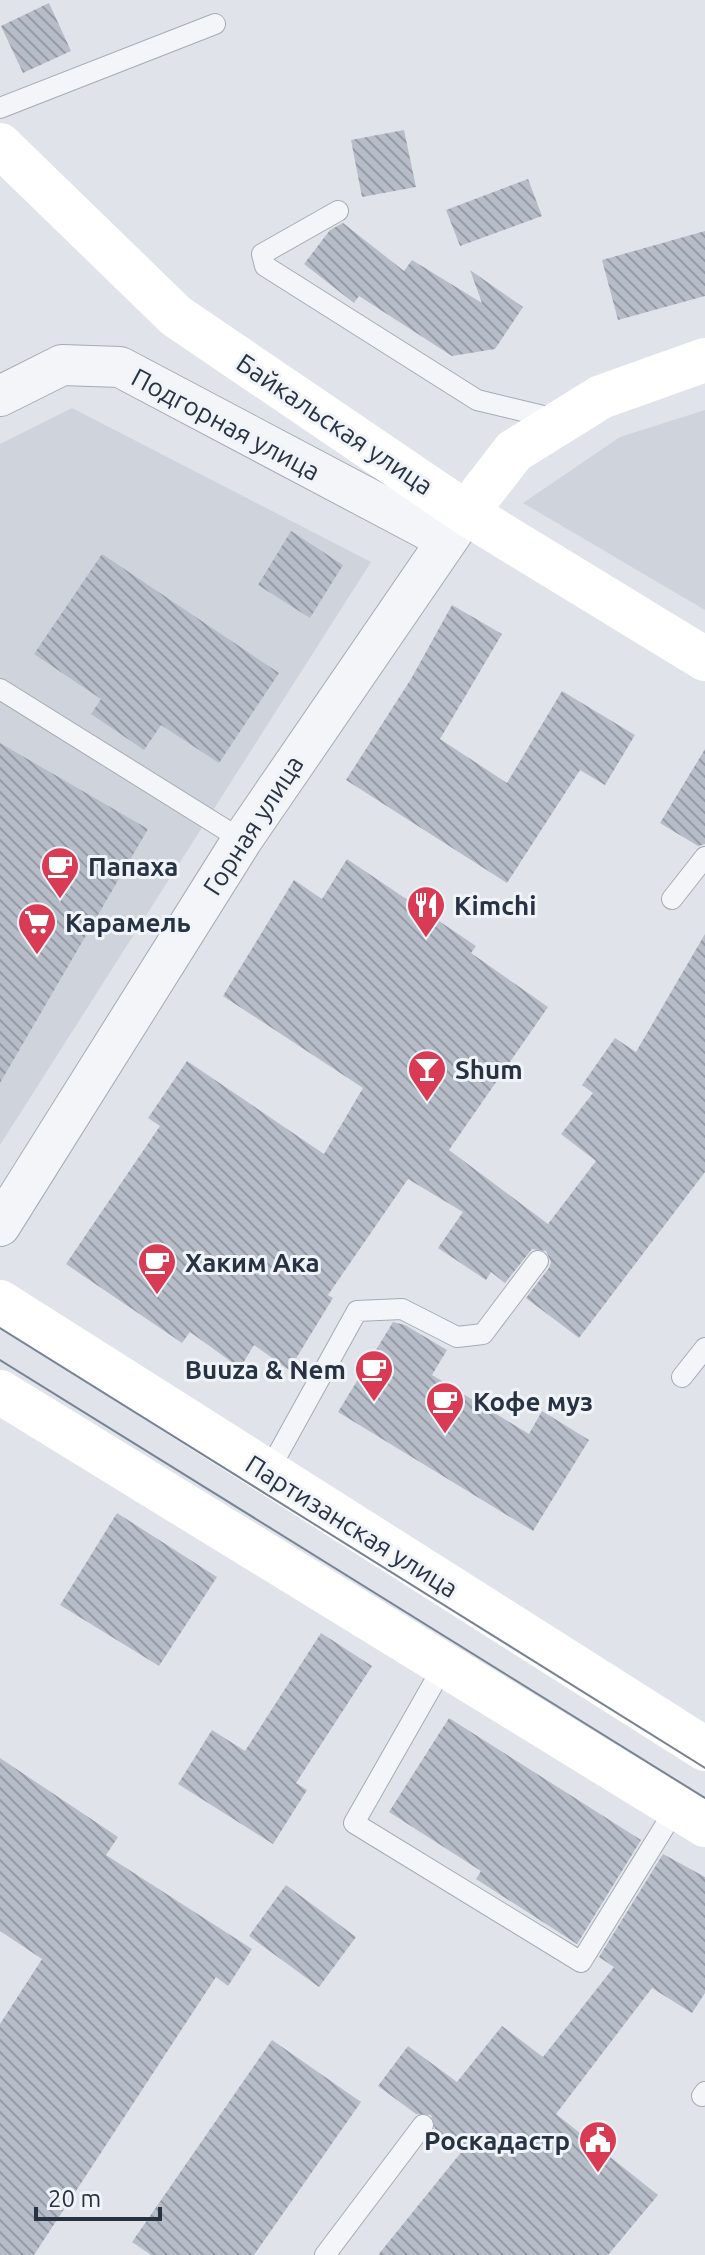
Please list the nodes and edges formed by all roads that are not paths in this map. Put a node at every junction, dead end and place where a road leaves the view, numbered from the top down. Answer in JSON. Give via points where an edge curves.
{"nodes":[{"id":1,"x":215,"y":24,"type":"dead end"},
{"id":2,"x":0,"y":108,"type":"edge"},
{"id":3,"x":0,"y":145,"type":"edge"},
{"id":4,"x":338,"y":211,"type":"dead end"},
{"id":5,"x":705,"y":360,"type":"edge"},
{"id":6,"x":0,"y":396,"type":"edge"},
{"id":7,"x":563,"y":421,"type":"junction"},
{"id":8,"x":456,"y":526,"type":"junction"},
{"id":9,"x":705,"y":659,"type":"edge"},
{"id":10,"x":0,"y":689,"type":"edge"},
{"id":11,"x":242,"y":840,"type":"junction"},
{"id":12,"x":705,"y":857,"type":"edge"},
{"id":13,"x":672,"y":899,"type":"dead end"},
{"id":14,"x":0,"y":1226,"type":"edge"},
{"id":15,"x":538,"y":1261,"type":"dead end"},
{"id":16,"x":0,"y":1302,"type":"edge"},
{"id":17,"x":705,"y":1348,"type":"edge"},
{"id":18,"x":682,"y":1377,"type":"dead end"},
{"id":19,"x":0,"y":1392,"type":"edge"},
{"id":20,"x":268,"y":1472,"type":"junction"},
{"id":21,"x":444,"y":1665,"type":"junction"},
{"id":22,"x":705,"y":1749,"type":"edge"},
{"id":23,"x":691,"y":1816,"type":"edge"},
{"id":24,"x":423,"y":2125,"type":"dead end"},
{"id":25,"x":325,"y":2255,"type":"edge"}],
"edges":[{"from":1,"to":2,"type":"lane"},
{"from":3,"to":8,"type":"street","name":"Байкальская улица","via":[[176,316]]},
{"from":4,"to":7,"type":"lane","via":[[262,254],[265,266],[477,400]]},
{"from":5,"to":7,"type":"street","via":[[601,397]]},
{"from":6,"to":8,"type":"street","name":"Подгорная улица","via":[[62,365],[120,367]]},
{"from":7,"to":8,"type":"street","via":[[514,451]]},
{"from":8,"to":9,"type":"street","name":"Байкальская улица"},
{"from":8,"to":11,"type":"street","name":"Горная улица"},
{"from":10,"to":11,"type":"lane"},
{"from":11,"to":14,"type":"street","name":"Горная улица"},
{"from":12,"to":13,"type":"lane"},
{"from":15,"to":20,"type":"lane","via":[[483,1334],[457,1337],[402,1309],[357,1311]]},
{"from":16,"to":20,"type":"street","name":"Партизанская улица"},
{"from":17,"to":18,"type":"lane"},
{"from":19,"to":21,"type":"street"},
{"from":20,"to":22,"type":"street","name":"Партизанская улица"},
{"from":21,"to":23,"type":"street"},
{"from":21,"to":23,"type":"lane","via":[[354,1823],[581,1962]]},
{"from":24,"to":25,"type":"lane"}]}
